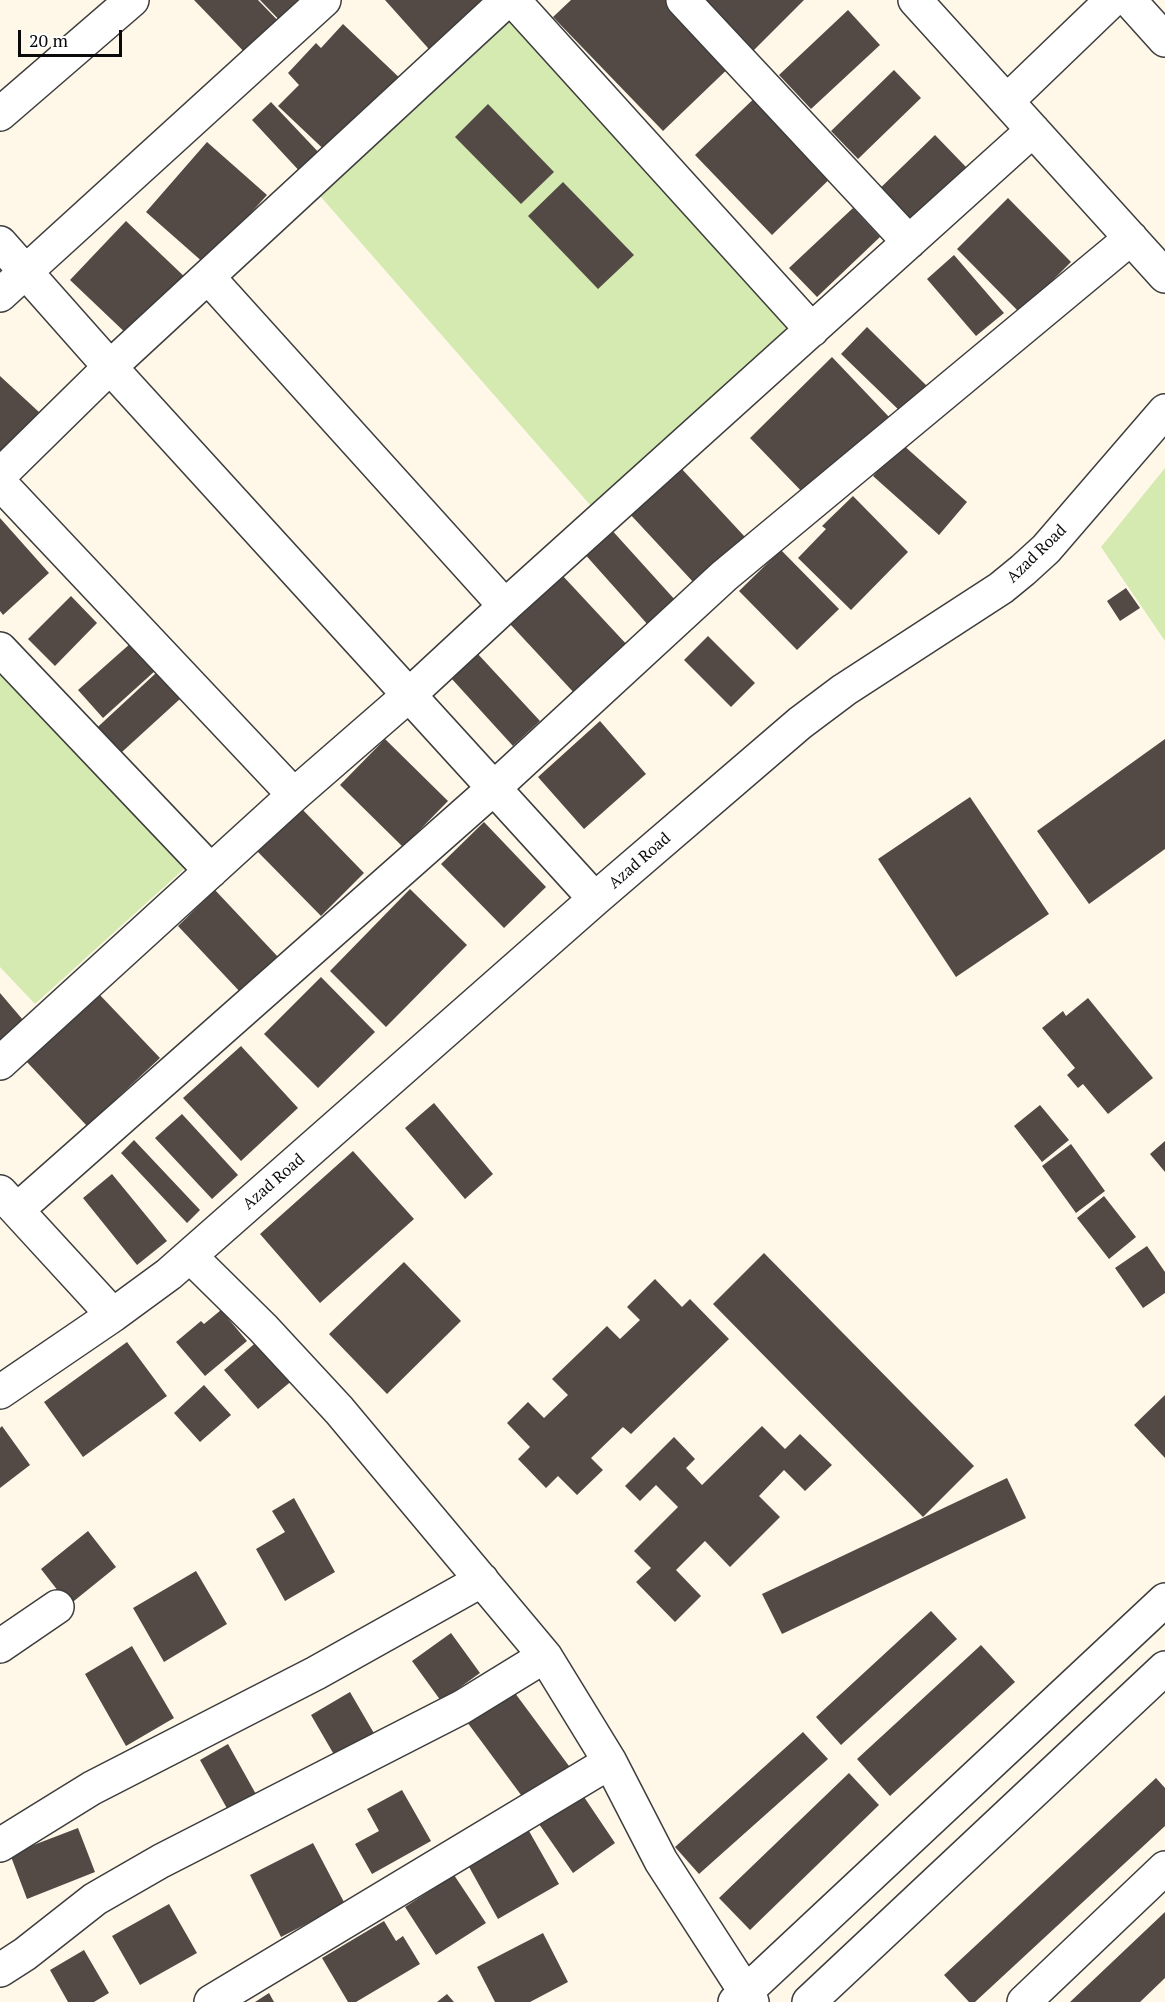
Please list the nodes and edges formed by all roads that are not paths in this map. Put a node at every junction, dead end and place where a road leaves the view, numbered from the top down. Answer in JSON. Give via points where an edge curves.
{"nodes":[{"id":1,"x":132,"y":0,"type":"edge"},
{"id":2,"x":324,"y":0,"type":"edge"},
{"id":3,"x":507,"y":0,"type":"edge"},
{"id":4,"x":513,"y":0,"type":"edge"},
{"id":5,"x":683,"y":0,"type":"edge"},
{"id":6,"x":915,"y":0,"type":"edge"},
{"id":7,"x":1112,"y":0,"type":"edge"},
{"id":8,"x":1129,"y":0,"type":"edge"},
{"id":9,"x":1165,"y":40,"type":"edge"},
{"id":10,"x":1007,"y":101,"type":"junction"},
{"id":11,"x":0,"y":114,"type":"edge"},
{"id":12,"x":1033,"y":130,"type":"junction"},
{"id":13,"x":1131,"y":238,"type":"junction"},
{"id":14,"x":909,"y":242,"type":"junction"},
{"id":15,"x":0,"y":243,"type":"edge"},
{"id":16,"x":25,"y":272,"type":"junction"},
{"id":17,"x":1165,"y":276,"type":"edge"},
{"id":18,"x":208,"y":277,"type":"junction"},
{"id":19,"x":0,"y":295,"type":"edge"},
{"id":20,"x":812,"y":330,"type":"junction"},
{"id":21,"x":110,"y":367,"type":"junction"},
{"id":22,"x":1165,"y":411,"type":"edge"},
{"id":23,"x":0,"y":475,"type":"edge"},
{"id":24,"x":0,"y":483,"type":"edge"},
{"id":25,"x":505,"y":606,"type":"junction"},
{"id":26,"x":0,"y":649,"type":"edge"},
{"id":27,"x":409,"y":695,"type":"junction"},
{"id":28,"x":494,"y":788,"type":"junction"},
{"id":29,"x":294,"y":795,"type":"junction"},
{"id":30,"x":211,"y":871,"type":"junction"},
{"id":31,"x":596,"y":899,"type":"junction"},
{"id":32,"x":0,"y":1063,"type":"edge"},
{"id":33,"x":8,"y":1201,"type":"edge"},
{"id":34,"x":190,"y":1256,"type":"junction"},
{"id":35,"x":113,"y":1315,"type":"junction"},
{"id":36,"x":0,"y":1392,"type":"edge"},
{"id":37,"x":482,"y":1580,"type":"junction"},
{"id":38,"x":1165,"y":1600,"type":"edge"},
{"id":39,"x":57,"y":1607,"type":"dead end"},
{"id":40,"x":0,"y":1646,"type":"edge"},
{"id":41,"x":545,"y":1656,"type":"junction"},
{"id":42,"x":1165,"y":1668,"type":"edge"},
{"id":43,"x":610,"y":1762,"type":"junction"},
{"id":44,"x":0,"y":1845,"type":"edge"},
{"id":45,"x":1165,"y":1868,"type":"edge"},
{"id":46,"x":0,"y":1970,"type":"edge"},
{"id":47,"x":744,"y":1999,"type":"edge"},
{"id":48,"x":211,"y":2002,"type":"edge"},
{"id":49,"x":809,"y":2002,"type":"edge"},
{"id":50,"x":1024,"y":2002,"type":"edge"}],
"edges":[{"from":1,"to":11,"type":"street"},
{"from":2,"to":16,"type":"street"},
{"from":3,"to":18,"type":"street"},
{"from":4,"to":20,"type":"street"},
{"from":5,"to":14,"type":"street"},
{"from":6,"to":10,"type":"street"},
{"from":7,"to":10,"type":"street"},
{"from":8,"to":9,"type":"street"},
{"from":10,"to":12,"type":"street"},
{"from":12,"to":13,"type":"street"},
{"from":12,"to":14,"type":"street"},
{"from":13,"to":17,"type":"street"},
{"from":13,"to":28,"type":"street","via":[[724,576]]},
{"from":14,"to":20,"type":"street"},
{"from":15,"to":16,"type":"street"},
{"from":16,"to":19,"type":"street"},
{"from":16,"to":21,"type":"street"},
{"from":18,"to":21,"type":"street"},
{"from":18,"to":25,"type":"street"},
{"from":20,"to":25,"type":"street"},
{"from":21,"to":23,"type":"street"},
{"from":21,"to":27,"type":"street"},
{"from":22,"to":31,"type":"street","name":"Azad Road","via":[[1046,549],[1023,570],[800,723]]},
{"from":24,"to":29,"type":"street"},
{"from":25,"to":27,"type":"street"},
{"from":26,"to":30,"type":"street"},
{"from":27,"to":28,"type":"street"},
{"from":27,"to":29,"type":"street"},
{"from":28,"to":31,"type":"street"},
{"from":28,"to":33,"type":"street"},
{"from":29,"to":30,"type":"street"},
{"from":30,"to":32,"type":"street"},
{"from":31,"to":34,"type":"street","name":"Azad Road"},
{"from":33,"to":35,"type":"street"},
{"from":34,"to":35,"type":"street","name":"Azad Road"},
{"from":34,"to":37,"type":"street","via":[[339,1410]]},
{"from":35,"to":36,"type":"street","name":"Azad Road"},
{"from":37,"to":41,"type":"street"},
{"from":37,"to":44,"type":"street","via":[[316,1673],[92,1788]]},
{"from":38,"to":47,"type":"street"},
{"from":39,"to":40,"type":"street"},
{"from":41,"to":43,"type":"street"},
{"from":41,"to":46,"type":"street","via":[[462,1707],[160,1861],[95,1899]]},
{"from":42,"to":49,"type":"street"},
{"from":43,"to":47,"type":"street","via":[[661,1861]]},
{"from":43,"to":48,"type":"street"},
{"from":45,"to":50,"type":"street"}]}
